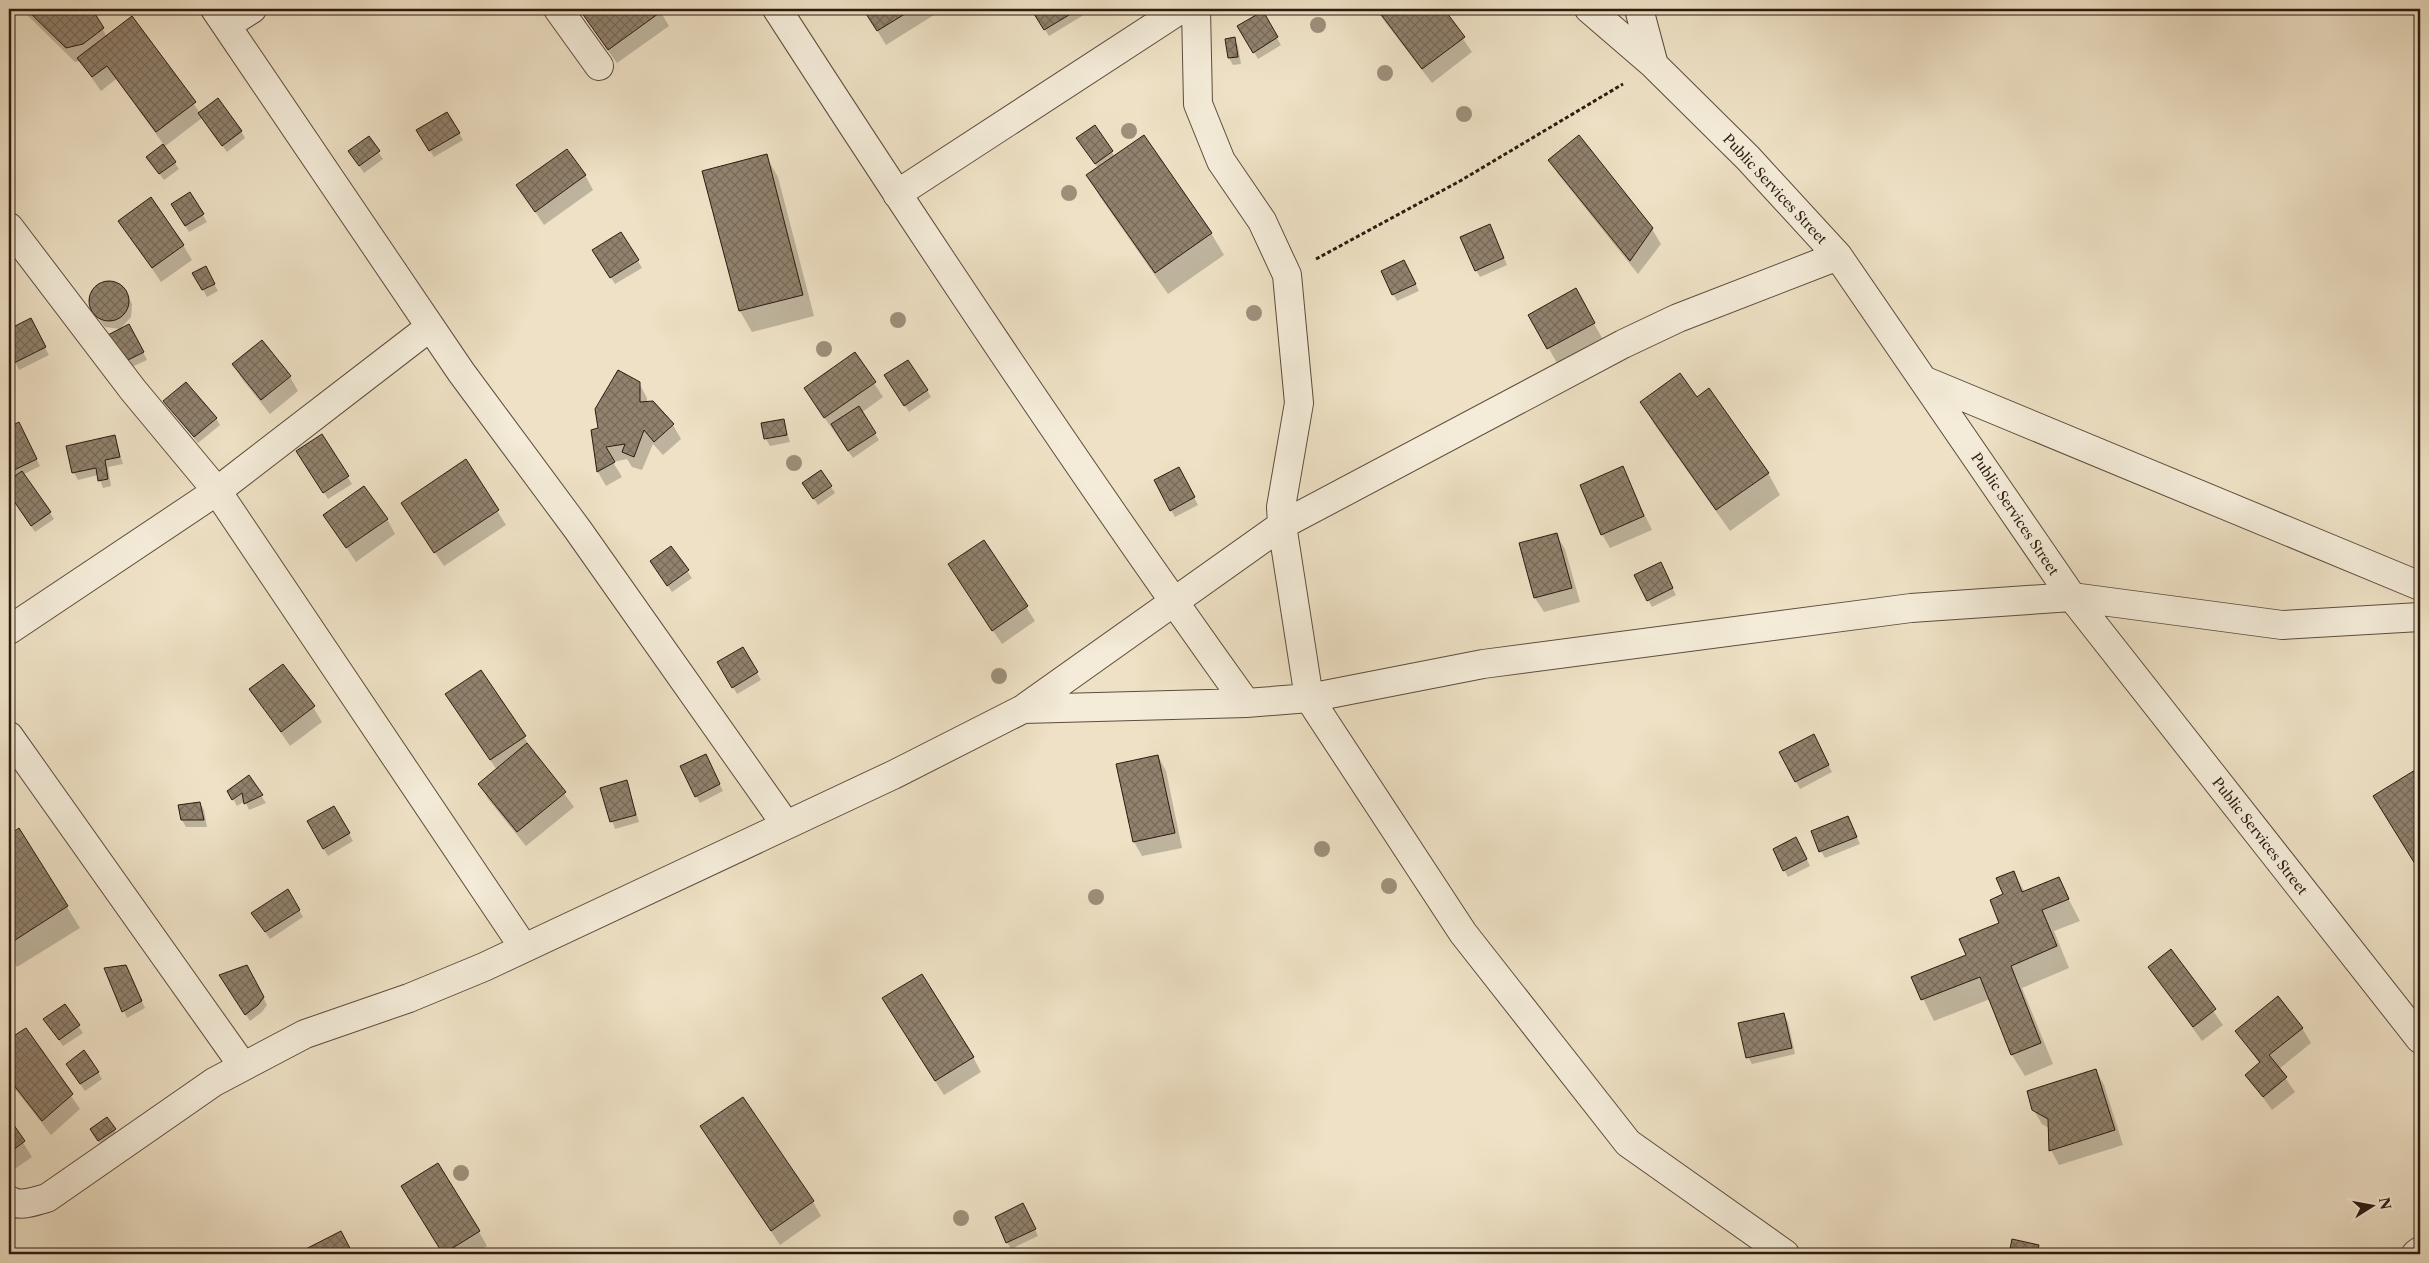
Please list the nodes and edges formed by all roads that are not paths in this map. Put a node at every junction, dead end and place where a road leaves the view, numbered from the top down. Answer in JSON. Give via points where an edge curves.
{"nodes":[{"id":1,"x":252,"y":9,"type":"edge"},
{"id":2,"x":558,"y":9,"type":"edge"},
{"id":3,"x":777,"y":9,"type":"edge"},
{"id":4,"x":1181,"y":9,"type":"edge"},
{"id":5,"x":1196,"y":9,"type":"edge"},
{"id":6,"x":1589,"y":9,"type":"edge"},
{"id":7,"x":1639,"y":9,"type":"edge"},
{"id":8,"x":221,"y":17,"type":"edge"},
{"id":9,"x":599,"y":66,"type":"dead end"},
{"id":10,"x":1654,"y":66,"type":"junction"},
{"id":11,"x":897,"y":194,"type":"junction"},
{"id":12,"x":9,"y":227,"type":"edge"},
{"id":13,"x":1838,"y":256,"type":"junction"},
{"id":14,"x":430,"y":327,"type":"junction"},
{"id":15,"x":1923,"y":380,"type":"junction"},
{"id":16,"x":216,"y":492,"type":"junction"},
{"id":17,"x":1282,"y":525,"type":"junction"},
{"id":18,"x":2420,"y":586,"type":"edge"},
{"id":19,"x":2072,"y":598,"type":"junction"},
{"id":20,"x":1173,"y":601,"type":"junction"},
{"id":21,"x":2420,"y":617,"type":"edge"},
{"id":22,"x":9,"y":630,"type":"edge"},
{"id":23,"x":1309,"y":698,"type":"junction"},
{"id":24,"x":1246,"y":703,"type":"junction"},
{"id":25,"x":1023,"y":709,"type":"junction"},
{"id":26,"x":9,"y":736,"type":"edge"},
{"id":27,"x":786,"y":824,"type":"junction"},
{"id":28,"x":524,"y":948,"type":"junction"},
{"id":29,"x":2420,"y":1039,"type":"edge"},
{"id":30,"x":243,"y":1066,"type":"junction"},
{"id":31,"x":9,"y":1200,"type":"edge"},
{"id":32,"x":2420,"y":1251,"type":"edge"},
{"id":33,"x":1785,"y":1254,"type":"edge"},
{"id":34,"x":2416,"y":1254,"type":"edge"}],
"edges":[{"from":1,"to":8,"type":"street"},
{"from":2,"to":9,"type":"street"},
{"from":3,"to":11,"type":"street"},
{"from":4,"to":11,"type":"street"},
{"from":5,"to":17,"type":"street","via":[[1198,104],[1221,161],[1262,221],[1287,275],[1299,403],[1281,508]]},
{"from":6,"to":10,"type":"street","name":"Public Services Street"},
{"from":7,"to":10,"type":"street"},
{"from":8,"to":14,"type":"street"},
{"from":10,"to":13,"type":"street","name":"Public Services Street","via":[[1748,158]]},
{"from":11,"to":20,"type":"street"},
{"from":12,"to":16,"type":"street","via":[[133,390]]},
{"from":13,"to":15,"type":"street","name":"Public Services Street"},
{"from":13,"to":17,"type":"street","via":[[1678,318],[1623,344]]},
{"from":14,"to":16,"type":"street"},
{"from":14,"to":27,"type":"street"},
{"from":15,"to":18,"type":"street"},
{"from":15,"to":19,"type":"street","name":"Public Services Street"},
{"from":16,"to":22,"type":"street"},
{"from":16,"to":28,"type":"street"},
{"from":17,"to":20,"type":"street"},
{"from":17,"to":23,"type":"street"},
{"from":19,"to":21,"type":"street","via":[[2282,625]]},
{"from":19,"to":23,"type":"street","via":[[1911,608],[1483,664]]},
{"from":19,"to":29,"type":"street","name":"Public Services Street"},
{"from":20,"to":24,"type":"street"},
{"from":20,"to":25,"type":"street"},
{"from":23,"to":24,"type":"street"},
{"from":23,"to":33,"type":"street","via":[[1463,933],[1628,1143]]},
{"from":24,"to":25,"type":"street"},
{"from":25,"to":27,"type":"street"},
{"from":26,"to":30,"type":"street"},
{"from":27,"to":28,"type":"street"},
{"from":28,"to":30,"type":"street","via":[[409,998],[305,1034]]},
{"from":30,"to":31,"type":"street","via":[[214,1082],[47,1198],[14,1204]]},
{"from":32,"to":34,"type":"street"}]}
